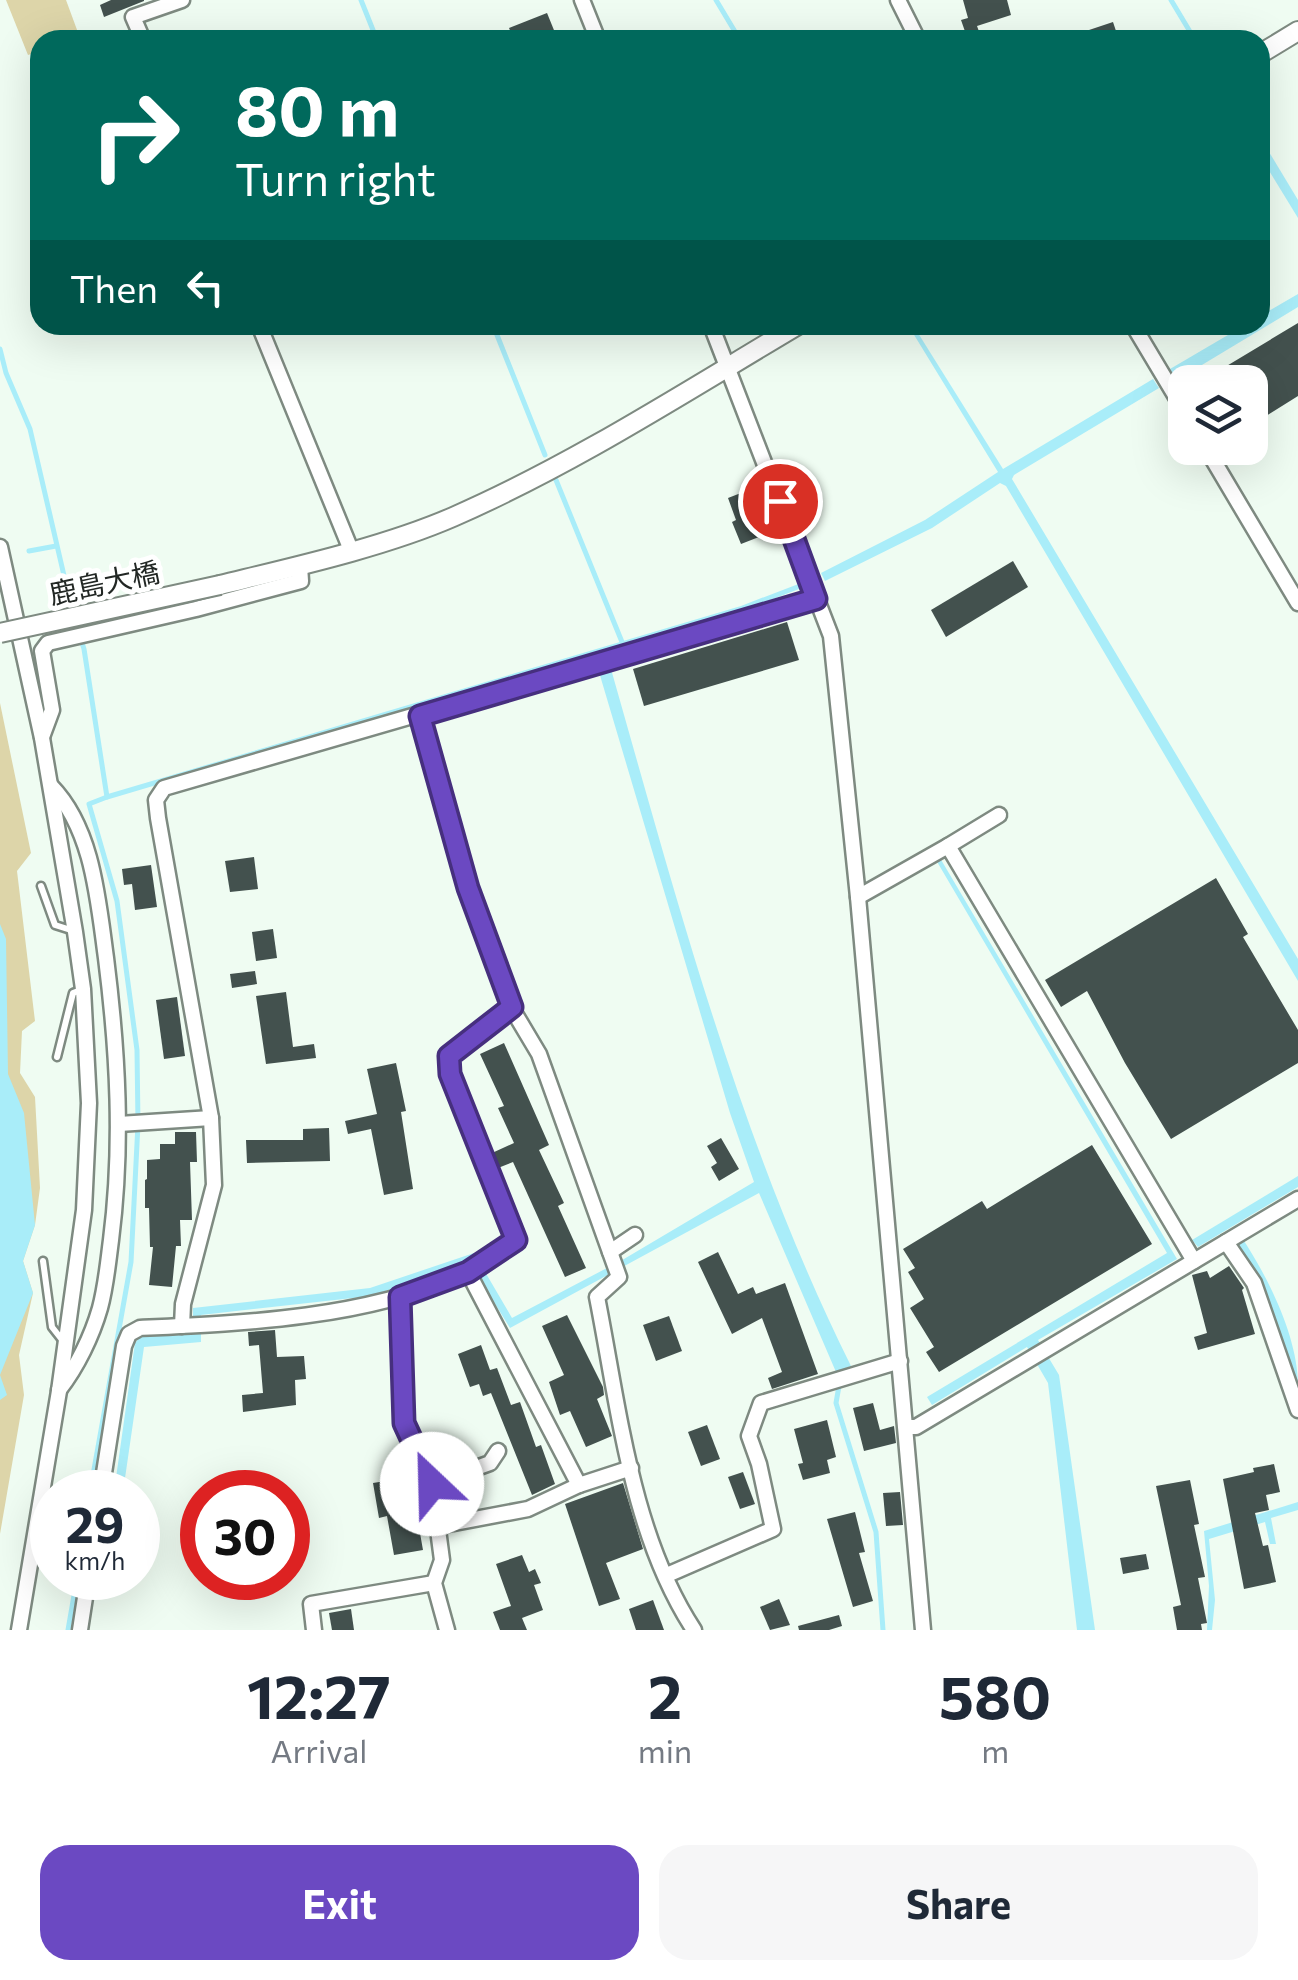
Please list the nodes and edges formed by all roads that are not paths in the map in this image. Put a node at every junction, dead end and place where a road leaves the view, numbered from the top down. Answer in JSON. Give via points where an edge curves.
{"nodes":[{"id":1,"x":182,"y":0,"type":"edge"},
{"id":2,"x":582,"y":0,"type":"edge"},
{"id":3,"x":898,"y":0,"type":"edge"},
{"id":4,"x":138,"y":30,"type":"edge"},
{"id":5,"x":594,"y":30,"type":"edge"},
{"id":6,"x":913,"y":30,"type":"edge"},
{"id":7,"x":1298,"y":31,"type":"edge"},
{"id":8,"x":1270,"y":48,"type":"edge"},
{"id":9,"x":263,"y":335,"type":"edge"},
{"id":10,"x":715,"y":335,"type":"edge"},
{"id":11,"x":781,"y":335,"type":"edge"},
{"id":12,"x":1140,"y":335,"type":"edge"},
{"id":13,"x":727,"y":367,"type":"junction"},
{"id":14,"x":1168,"y":383,"type":"edge"},
{"id":15,"x":1216,"y":465,"type":"edge"},
{"id":16,"x":0,"y":547,"type":"edge"},
{"id":17,"x":351,"y":550,"type":"junction"},
{"id":18,"x":300,"y":566,"type":"junction"},
{"id":19,"x":816,"y":599,"type":"junction"},
{"id":20,"x":1298,"y":603,"type":"edge"},
{"id":21,"x":0,"y":633,"type":"edge"},
{"id":22,"x":420,"y":716,"type":"junction"},
{"id":23,"x":42,"y":738,"type":"junction"},
{"id":24,"x":49,"y":784,"type":"junction"},
{"id":25,"x":999,"y":815,"type":"dead end"},
{"id":26,"x":948,"y":846,"type":"junction"},
{"id":27,"x":42,"y":886,"type":"dead end"},
{"id":28,"x":858,"y":898,"type":"junction"},
{"id":29,"x":76,"y":932,"type":"junction"},
{"id":30,"x":83,"y":989,"type":"junction"},
{"id":31,"x":512,"y":1007,"type":"junction"},
{"id":32,"x":56,"y":1057,"type":"dead end"},
{"id":33,"x":210,"y":1118,"type":"junction"},
{"id":34,"x":124,"y":1124,"type":"junction"},
{"id":35,"x":1298,"y":1199,"type":"edge"},
{"id":36,"x":635,"y":1235,"type":"dead end"},
{"id":37,"x":1226,"y":1242,"type":"junction"},
{"id":38,"x":611,"y":1255,"type":"junction"},
{"id":39,"x":43,"y":1261,"type":"dead end"},
{"id":40,"x":1194,"y":1261,"type":"junction"},
{"id":41,"x":468,"y":1272,"type":"junction"},
{"id":42,"x":400,"y":1297,"type":"junction"},
{"id":43,"x":191,"y":1325,"type":"junction"},
{"id":44,"x":64,"y":1342,"type":"junction"},
{"id":45,"x":900,"y":1361,"type":"junction"},
{"id":46,"x":59,"y":1391,"type":"junction"},
{"id":47,"x":1298,"y":1410,"type":"edge"},
{"id":48,"x":906,"y":1427,"type":"junction"},
{"id":49,"x":498,"y":1451,"type":"dead end"},
{"id":50,"x":631,"y":1468,"type":"junction"},
{"id":51,"x":104,"y":1470,"type":"edge"},
{"id":52,"x":432,"y":1484,"type":"junction"},
{"id":53,"x":579,"y":1485,"type":"junction"},
{"id":54,"x":438,"y":1526,"type":"junction"},
{"id":55,"x":667,"y":1575,"type":"junction"},
{"id":56,"x":434,"y":1584,"type":"junction"},
{"id":57,"x":85,"y":1600,"type":"edge"},
{"id":58,"x":19,"y":1630,"type":"edge"},
{"id":59,"x":80,"y":1630,"type":"edge"},
{"id":60,"x":314,"y":1630,"type":"edge"},
{"id":61,"x":447,"y":1630,"type":"edge"},
{"id":62,"x":694,"y":1630,"type":"edge"},
{"id":63,"x":923,"y":1630,"type":"edge"}],
"edges":[{"from":1,"to":4,"type":"street","via":[[133,17]]},
{"from":2,"to":5,"type":"street"},
{"from":3,"to":6,"type":"street"},
{"from":7,"to":8,"type":"street"},
{"from":9,"to":17,"type":"street"},
{"from":10,"to":13,"type":"street"},
{"from":11,"to":13,"type":"street","name":"鹿島大橋"},
{"from":12,"to":14,"type":"street"},
{"from":13,"to":17,"type":"street","name":"鹿島大橋","via":[[545,473],[450,518]]},
{"from":13,"to":19,"type":"street"},
{"from":15,"to":20,"type":"street"},
{"from":16,"to":23,"type":"street"},
{"from":17,"to":18,"type":"street","name":"鹿島大橋"},
{"from":18,"to":21,"type":"street","name":"鹿島大橋","bridge":true},
{"from":18,"to":23,"type":"street","via":[[300,581],[48,642],[42,651],[52,710]]},
{"from":19,"to":22,"type":"street"},
{"from":19,"to":28,"type":"street","via":[[831,636]]},
{"from":22,"to":31,"type":"street","via":[[468,888]]},
{"from":22,"to":33,"type":"street","via":[[164,788],[156,800]]},
{"from":23,"to":24,"type":"street"},
{"from":24,"to":29,"type":"street"},
{"from":24,"to":34,"type":"street","via":[[65,800],[97,891]]},
{"from":25,"to":26,"type":"street"},
{"from":26,"to":28,"type":"street"},
{"from":26,"to":40,"type":"street"},
{"from":27,"to":29,"type":"lane","via":[[55,925]]},
{"from":28,"to":45,"type":"street"},
{"from":29,"to":30,"type":"street"},
{"from":30,"to":32,"type":"lane","via":[[73,994]]},
{"from":30,"to":44,"type":"street","via":[[89,1103],[84,1210]]},
{"from":31,"to":38,"type":"street","via":[[538,1054]]},
{"from":31,"to":41,"type":"street","via":[[449,1056],[450,1074],[516,1240]]},
{"from":33,"to":34,"type":"street"},
{"from":33,"to":43,"type":"street","via":[[214,1185],[183,1304]]},
{"from":34,"to":46,"type":"street","via":[[99,1310]]},
{"from":35,"to":37,"type":"street"},
{"from":36,"to":38,"type":"street"},
{"from":37,"to":40,"type":"street"},
{"from":37,"to":47,"type":"street","via":[[1254,1283]]},
{"from":38,"to":50,"type":"street","via":[[619,1277],[597,1297]]},
{"from":39,"to":44,"type":"lane","via":[[52,1327]]},
{"from":40,"to":48,"type":"street"},
{"from":41,"to":42,"type":"street"},
{"from":41,"to":53,"type":"street"},
{"from":42,"to":43,"type":"street","via":[[330,1312]]},
{"from":42,"to":52,"type":"street","via":[[404,1423]]},
{"from":43,"to":51,"type":"street","via":[[130,1334]]},
{"from":44,"to":46,"type":"street"},
{"from":45,"to":48,"type":"street"},
{"from":45,"to":55,"type":"street","via":[[761,1403],[749,1436],[773,1529]]},
{"from":46,"to":58,"type":"street"},
{"from":48,"to":63,"type":"street"},
{"from":49,"to":52,"type":"street","via":[[490,1464]]},
{"from":50,"to":53,"type":"street"},
{"from":50,"to":55,"type":"street"},
{"from":52,"to":54,"type":"street"},
{"from":53,"to":54,"type":"street","via":[[528,1509]]},
{"from":54,"to":56,"type":"street","via":[[442,1560]]},
{"from":55,"to":62,"type":"street"},
{"from":56,"to":60,"type":"street","via":[[311,1604]]},
{"from":56,"to":61,"type":"street"},
{"from":57,"to":59,"type":"street"}]}
